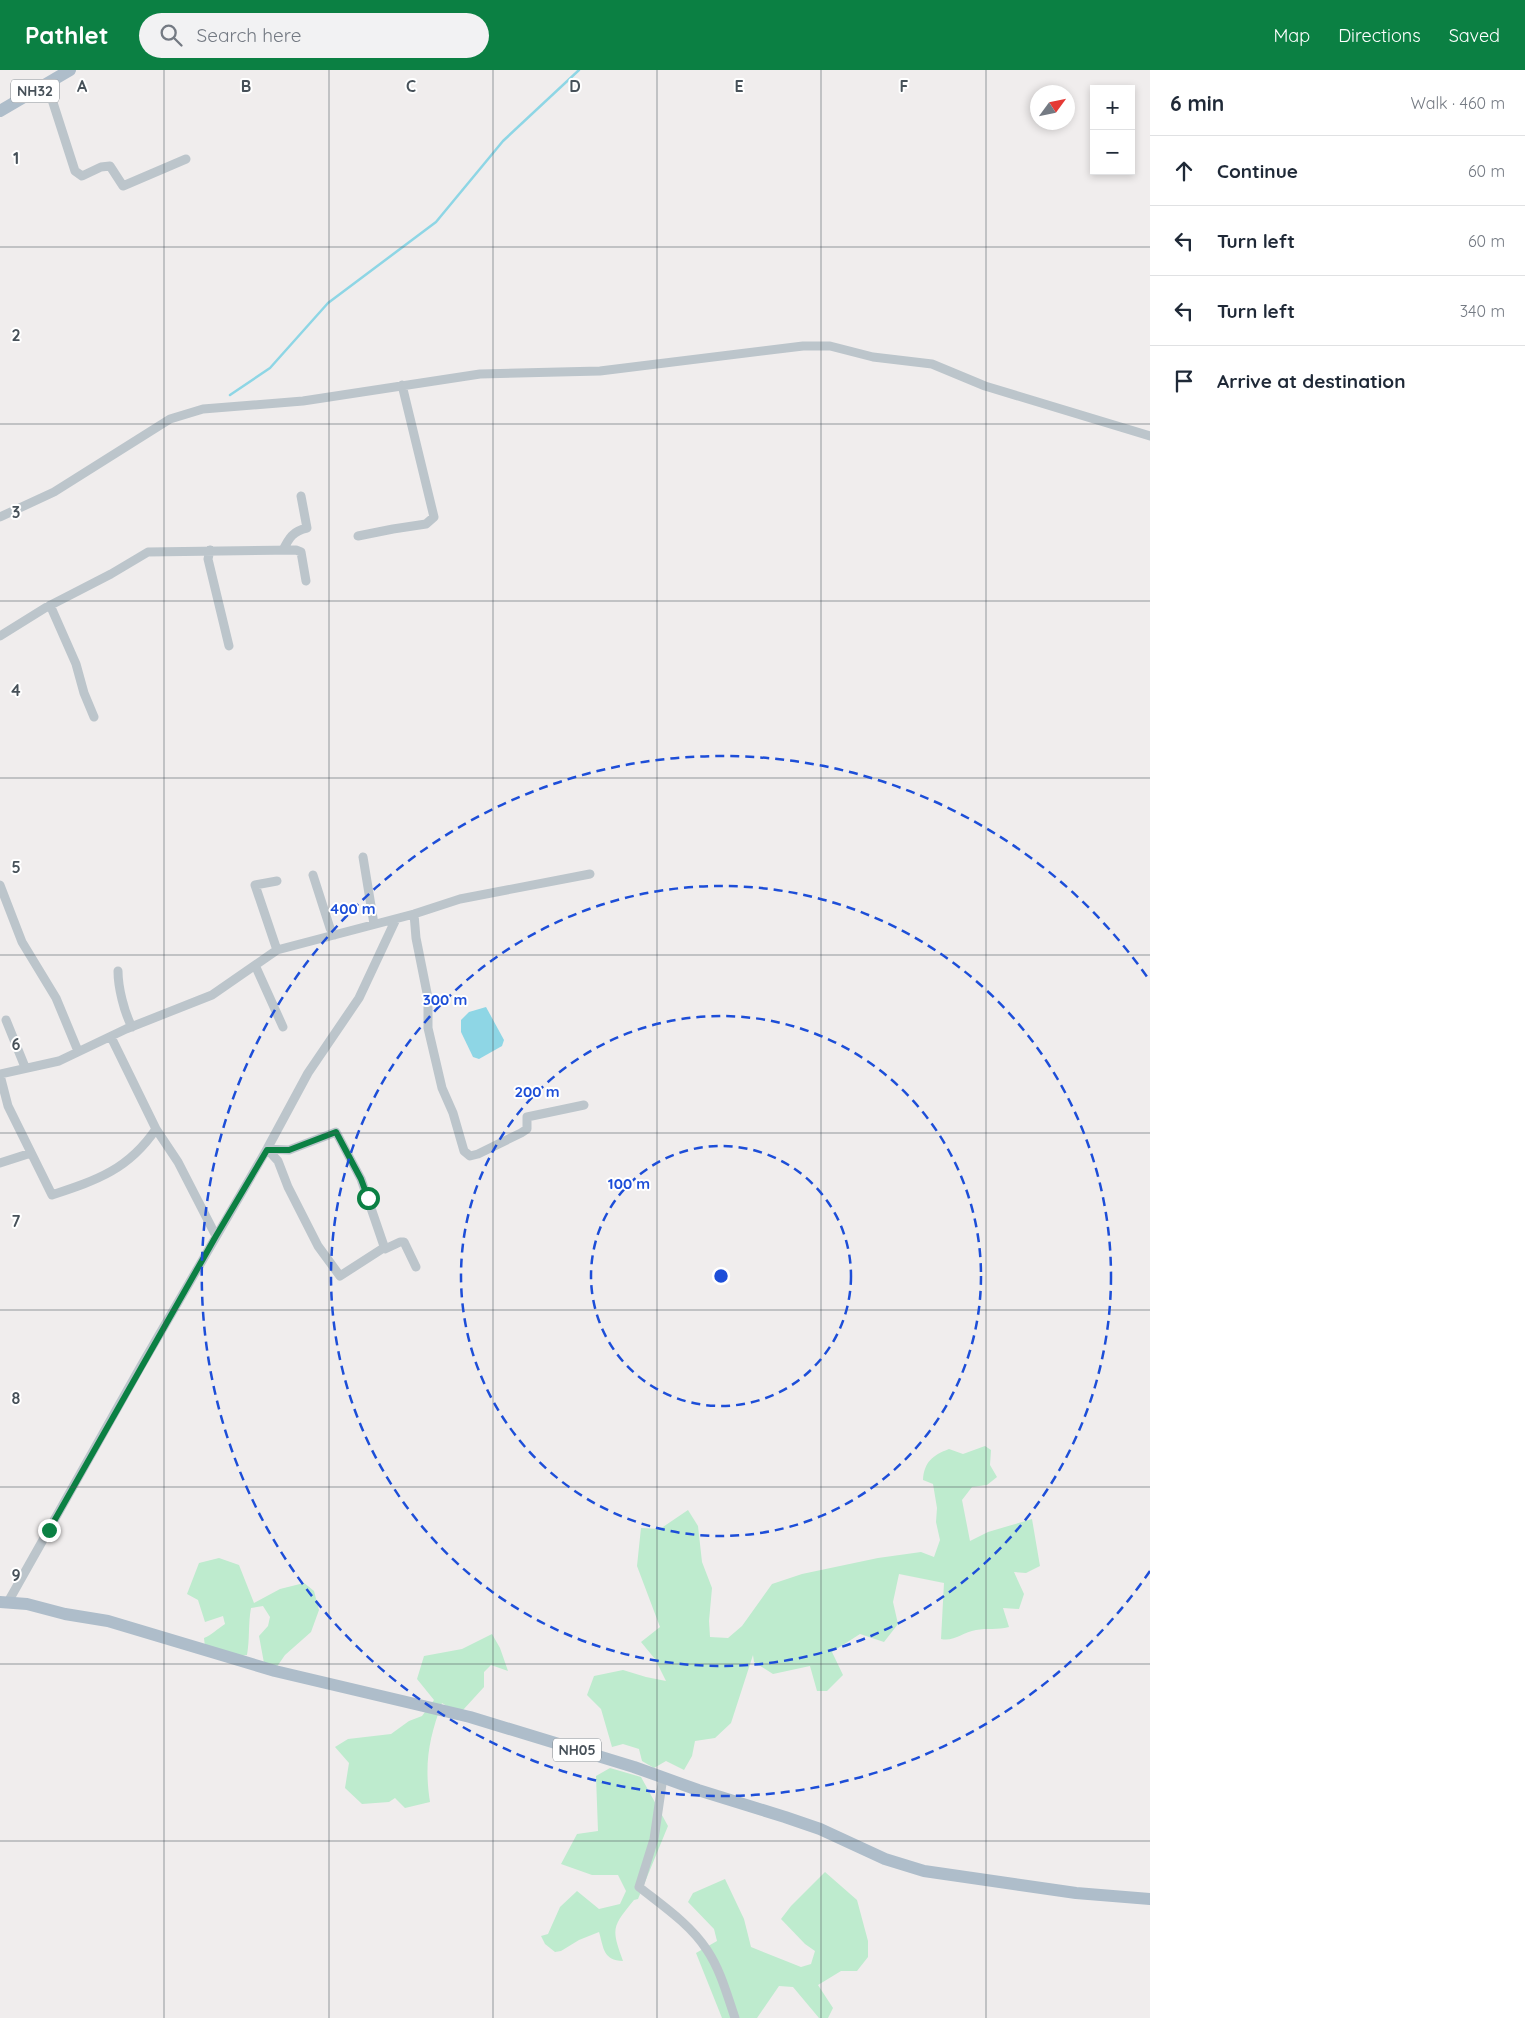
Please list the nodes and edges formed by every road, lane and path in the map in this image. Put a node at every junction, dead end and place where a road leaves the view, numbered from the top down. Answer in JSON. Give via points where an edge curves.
{"nodes":[{"id":1,"x":70,"y":70,"type":"edge"},
{"id":2,"x":47,"y":84,"type":"junction"},
{"id":3,"x":0,"y":111,"type":"edge"},
{"id":4,"x":186,"y":159,"type":"dead end"},
{"id":5,"x":402,"y":385,"type":"junction"},
{"id":6,"x":1150,"y":436,"type":"edge"},
{"id":7,"x":301,"y":496,"type":"dead end"},
{"id":8,"x":0,"y":517,"type":"edge"},
{"id":9,"x":358,"y":536,"type":"dead end"},
{"id":10,"x":210,"y":550,"type":"junction"},
{"id":11,"x":282,"y":550,"type":"junction"},
{"id":12,"x":306,"y":581,"type":"dead end"},
{"id":13,"x":50,"y":605,"type":"junction"},
{"id":14,"x":0,"y":636,"type":"edge"},
{"id":15,"x":229,"y":646,"type":"dead end"},
{"id":16,"x":94,"y":717,"type":"dead end"},
{"id":17,"x":363,"y":857,"type":"dead end"},
{"id":18,"x":590,"y":874,"type":"dead end"},
{"id":19,"x":313,"y":875,"type":"dead end"},
{"id":20,"x":277,"y":880,"type":"dead end"},
{"id":21,"x":0,"y":885,"type":"edge"},
{"id":22,"x":414,"y":914,"type":"junction"},
{"id":23,"x":396,"y":919,"type":"junction"},
{"id":24,"x":374,"y":924,"type":"junction"},
{"id":25,"x":334,"y":935,"type":"junction"},
{"id":26,"x":277,"y":950,"type":"junction"},
{"id":27,"x":255,"y":965,"type":"junction"},
{"id":28,"x":118,"y":971,"type":"dead end"},
{"id":29,"x":6,"y":1020,"type":"dead end"},
{"id":30,"x":132,"y":1027,"type":"junction"},
{"id":31,"x":283,"y":1027,"type":"dead end"},
{"id":32,"x":111,"y":1037,"type":"junction"},
{"id":33,"x":78,"y":1051,"type":"junction"},
{"id":34,"x":25,"y":1067,"type":"junction"},
{"id":35,"x":0,"y":1074,"type":"edge"},
{"id":36,"x":584,"y":1105,"type":"dead end"},
{"id":37,"x":156,"y":1129,"type":"junction"},
{"id":38,"x":267,"y":1150,"type":"junction"},
{"id":39,"x":31,"y":1153,"type":"junction"},
{"id":40,"x":0,"y":1163,"type":"edge"},
{"id":41,"x":216,"y":1236,"type":"junction"},
{"id":42,"x":385,"y":1247,"type":"junction"},
{"id":43,"x":416,"y":1267,"type":"dead end"},
{"id":44,"x":4,"y":1602,"type":"edge"},
{"id":45,"x":663,"y":1777,"type":"junction"},
{"id":46,"x":1150,"y":1898,"type":"edge"},
{"id":47,"x":735,"y":2018,"type":"edge"}],
"edges":[{"from":1,"to":2,"type":"main road","number":"NH32"},
{"from":2,"to":3,"type":"main road","number":"NH32"},
{"from":2,"to":4,"type":"street","via":[[75,172],[82,176],[110,166],[123,186]]},
{"from":5,"to":6,"type":"street","via":[[480,374],[600,371],[803,346],[830,346],[873,357],[932,364],[985,386]]},
{"from":5,"to":8,"type":"street","via":[[303,401],[203,409],[170,419],[54,492]]},
{"from":5,"to":9,"type":"street","via":[[434,516],[426,524]]},
{"from":7,"to":11,"type":"street","via":[[307,528],[297,530]]},
{"from":10,"to":11,"type":"street"},
{"from":10,"to":13,"type":"street","via":[[148,552]]},
{"from":10,"to":15,"type":"street","via":[[208,559]]},
{"from":11,"to":12,"type":"street","via":[[301,552]]},
{"from":13,"to":14,"type":"street"},
{"from":13,"to":16,"type":"street","via":[[76,664]]},
{"from":17,"to":24,"type":"street"},
{"from":18,"to":22,"type":"street","via":[[460,899]]},
{"from":19,"to":25,"type":"street"},
{"from":20,"to":26,"type":"street","via":[[256,885]]},
{"from":21,"to":33,"type":"street","via":[[22,942],[56,998]]},
{"from":22,"to":23,"type":"street"},
{"from":22,"to":36,"type":"street","via":[[428,998],[428,1028],[442,1088],[464,1151],[470,1156],[478,1154],[521,1133],[527,1129],[527,1117]]},
{"from":23,"to":24,"type":"street"},
{"from":23,"to":38,"type":"street","via":[[359,998],[308,1073]]},
{"from":24,"to":25,"type":"street"},
{"from":25,"to":26,"type":"street"},
{"from":26,"to":27,"type":"street"},
{"from":27,"to":30,"type":"street","via":[[212,994]]},
{"from":27,"to":31,"type":"street"},
{"from":28,"to":30,"type":"street","via":[[118,984]]},
{"from":29,"to":34,"type":"street"},
{"from":30,"to":32,"type":"street"},
{"from":32,"to":33,"type":"street"},
{"from":32,"to":37,"type":"street"},
{"from":33,"to":34,"type":"street","via":[[59,1061]]},
{"from":34,"to":35,"type":"street"},
{"from":35,"to":39,"type":"street","via":[[8,1106]]},
{"from":37,"to":39,"type":"street","via":[[115,1170],[102,1178],[52,1195]]},
{"from":37,"to":41,"type":"street","via":[[178,1162]]},
{"from":38,"to":41,"type":"street"},
{"from":38,"to":42,"type":"street","via":[[289,1150],[336,1132],[361,1179]]},
{"from":38,"to":42,"type":"street","via":[[278,1161],[306,1225],[340,1276]]},
{"from":39,"to":40,"type":"street"},
{"from":41,"to":44,"type":"street"},
{"from":42,"to":43,"type":"street","via":[[404,1242]]},
{"from":44,"to":45,"type":"main road","number":"NH05","via":[[108,1621],[275,1671],[470,1718]]},
{"from":45,"to":46,"type":"main road","number":"NH05","via":[[820,1829],[885,1859],[924,1871],[1076,1893]]},
{"from":45,"to":47,"type":"street","via":[[654,1839],[639,1887],[680,1919],[707,1949],[720,1974]]}]}
